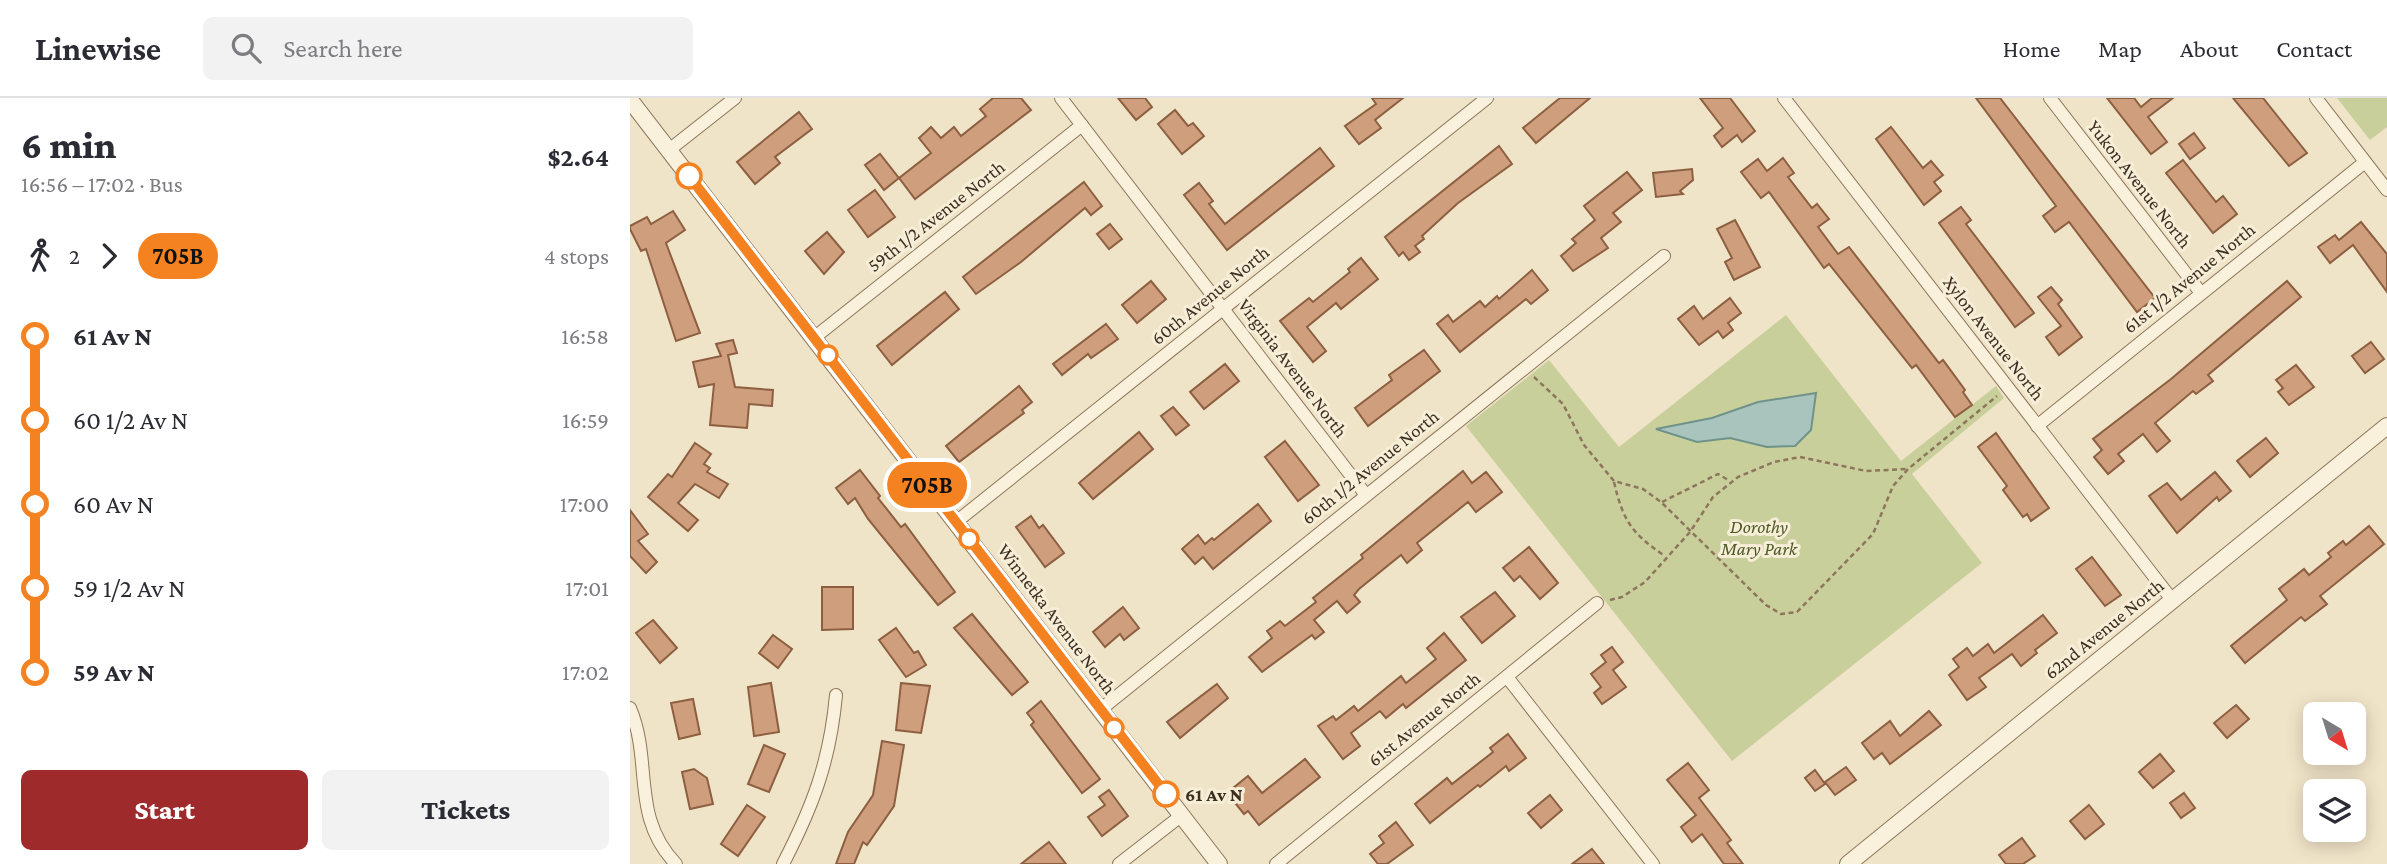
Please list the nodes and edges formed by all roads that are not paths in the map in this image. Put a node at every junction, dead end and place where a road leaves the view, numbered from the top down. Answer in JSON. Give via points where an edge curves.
{"nodes":[{"id":1,"x":735,"y":98,"type":"edge"},
{"id":2,"x":1061,"y":98,"type":"edge"},
{"id":3,"x":1487,"y":98,"type":"edge"},
{"id":4,"x":1784,"y":98,"type":"edge"},
{"id":5,"x":2050,"y":98,"type":"edge"},
{"id":6,"x":2316,"y":98,"type":"edge"},
{"id":7,"x":630,"y":100,"type":"edge"},
{"id":8,"x":1082,"y":125,"type":"junction"},
{"id":9,"x":669,"y":150,"type":"junction"},
{"id":10,"x":2365,"y":162,"type":"junction"},
{"id":11,"x":2387,"y":190,"type":"edge"},
{"id":12,"x":1664,"y":256,"type":"dead end"},
{"id":13,"x":2201,"y":293,"type":"junction"},
{"id":14,"x":1223,"y":309,"type":"junction"},
{"id":15,"x":815,"y":337,"type":"junction"},
{"id":16,"x":2038,"y":426,"type":"junction"},
{"id":17,"x":2387,"y":426,"type":"edge"},
{"id":18,"x":1366,"y":495,"type":"junction"},
{"id":19,"x":956,"y":522,"type":"junction"},
{"id":20,"x":2173,"y":601,"type":"junction"},
{"id":21,"x":1597,"y":603,"type":"road end"},
{"id":22,"x":1507,"y":677,"type":"junction"},
{"id":23,"x":836,"y":695,"type":"dead end"},
{"id":24,"x":630,"y":708,"type":"edge"},
{"id":25,"x":1100,"y":709,"type":"junction"},
{"id":26,"x":636,"y":777,"type":"edge"},
{"id":27,"x":1182,"y":815,"type":"junction"},
{"id":28,"x":676,"y":864,"type":"edge"},
{"id":29,"x":783,"y":864,"type":"edge"},
{"id":30,"x":1119,"y":864,"type":"edge"},
{"id":31,"x":1219,"y":864,"type":"edge"},
{"id":32,"x":1276,"y":864,"type":"edge"},
{"id":33,"x":1653,"y":864,"type":"edge"},
{"id":34,"x":1847,"y":864,"type":"edge"}],
"edges":[{"from":1,"to":9,"type":"street"},
{"from":2,"to":8,"type":"street","name":"Virginia Avenue North"},
{"from":3,"to":14,"type":"street","name":"60th Avenue North"},
{"from":4,"to":16,"type":"street","name":"Xylon Avenue North"},
{"from":5,"to":13,"type":"street","name":"Yukon Avenue North"},
{"from":6,"to":10,"type":"street"},
{"from":7,"to":9,"type":"street","name":"Winnetka Avenue North"},
{"from":8,"to":14,"type":"street","name":"Virginia Avenue North"},
{"from":8,"to":15,"type":"street","name":"59th 1/2 Avenue North"},
{"from":9,"to":15,"type":"street","name":"Winnetka Avenue North"},
{"from":10,"to":11,"type":"street"},
{"from":10,"to":13,"type":"street","name":"61st 1/2 Avenue North"},
{"from":12,"to":18,"type":"street","name":"60th 1/2 Avenue North"},
{"from":13,"to":16,"type":"street","name":"61st 1/2 Avenue North"},
{"from":14,"to":18,"type":"street","name":"Virginia Avenue North"},
{"from":14,"to":19,"type":"street","name":"60th Avenue North"},
{"from":15,"to":19,"type":"street","name":"Winnetka Avenue North"},
{"from":16,"to":20,"type":"street","name":"Xylon Avenue North"},
{"from":17,"to":20,"type":"street","name":"62nd Avenue North"},
{"from":18,"to":25,"type":"street","name":"60th 1/2 Avenue North"},
{"from":19,"to":25,"type":"street","name":"Winnetka Avenue North"},
{"from":20,"to":34,"type":"street","name":"62nd Avenue North"},
{"from":21,"to":22,"type":"street","name":"61st Avenue North"},
{"from":22,"to":32,"type":"street","name":"61st Avenue North"},
{"from":22,"to":33,"type":"street"},
{"from":23,"to":29,"type":"street","via":[[816,797]]},
{"from":24,"to":26,"type":"street","via":[[639,740]]},
{"from":25,"to":27,"type":"street","name":"Winnetka Avenue North"},
{"from":26,"to":28,"type":"street","via":[[652,831]]},
{"from":27,"to":30,"type":"street"},
{"from":27,"to":31,"type":"street","name":"Winnetka Avenue North"}]}
